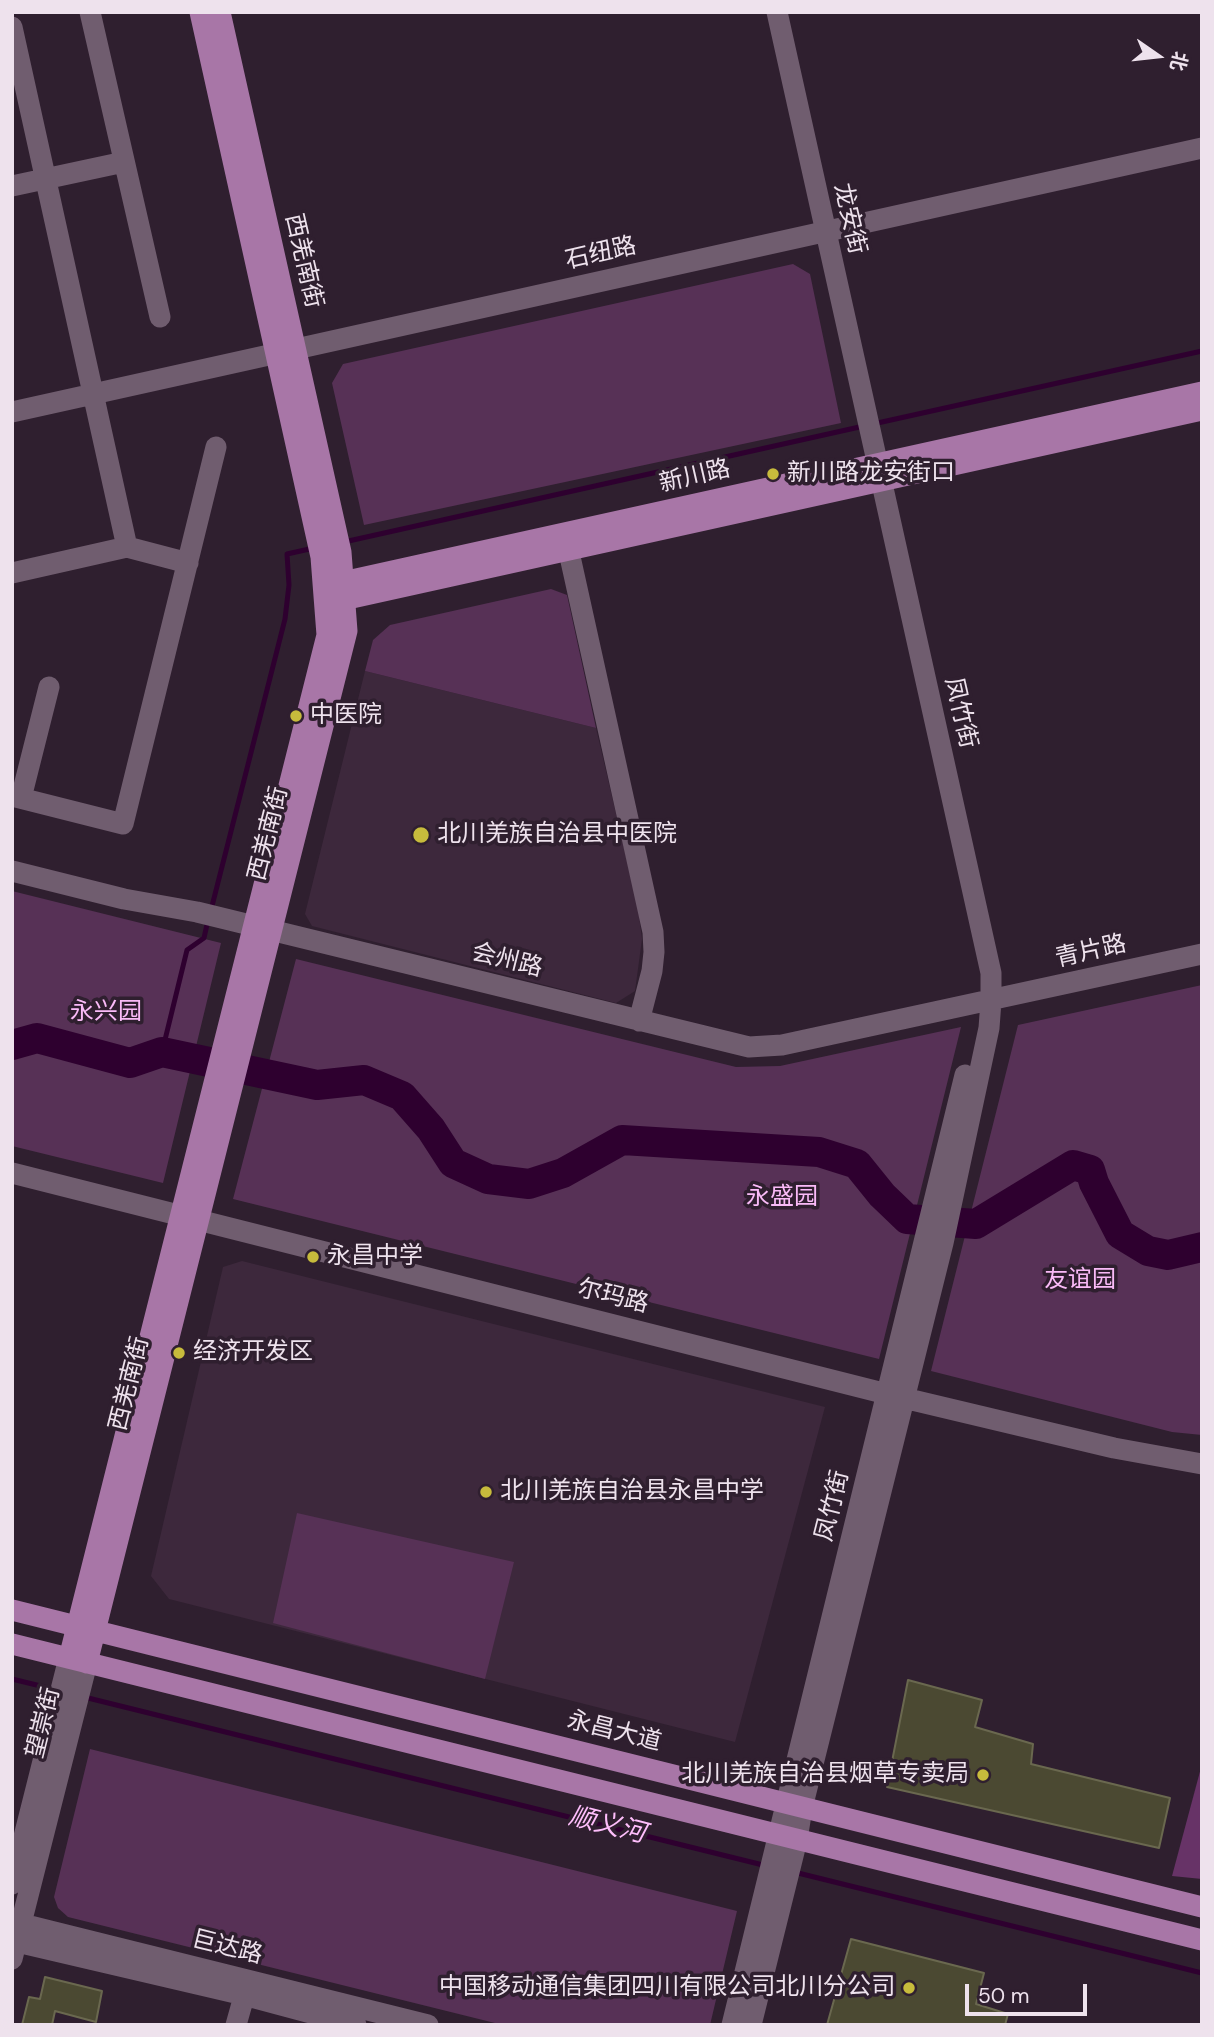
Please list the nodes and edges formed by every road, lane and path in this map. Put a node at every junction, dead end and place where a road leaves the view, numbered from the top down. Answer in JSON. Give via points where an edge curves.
{"nodes":[{"id":1,"x":90,"y":12,"type":"edge"},
{"id":2,"x":200,"y":12,"type":"edge"},
{"id":3,"x":220,"y":12,"type":"edge"},
{"id":4,"x":777,"y":12,"type":"edge"},
{"id":5,"x":12,"y":27,"type":"edge"},
{"id":6,"x":1202,"y":148,"type":"edge"},
{"id":7,"x":124,"y":162,"type":"junction"},
{"id":8,"x":46,"y":179,"type":"junction"},
{"id":9,"x":12,"y":186,"type":"edge"},
{"id":10,"x":825,"y":231,"type":"junction"},
{"id":11,"x":160,"y":317,"type":"dead end"},
{"id":12,"x":286,"y":351,"type":"junction"},
{"id":13,"x":1202,"y":392,"type":"edge"},
{"id":14,"x":93,"y":394,"type":"junction"},
{"id":15,"x":1202,"y":410,"type":"edge"},
{"id":16,"x":12,"y":412,"type":"edge"},
{"id":17,"x":869,"y":427,"type":"joint"},
{"id":18,"x":216,"y":447,"type":"dead end"},
{"id":19,"x":879,"y":472,"type":"junction"},
{"id":20,"x":567,"y":542,"type":"junction"},
{"id":21,"x":127,"y":547,"type":"junction"},
{"id":22,"x":188,"y":563,"type":"junction"},
{"id":23,"x":12,"y":573,"type":"edge"},
{"id":24,"x":334,"y":593,"type":"junction"},
{"id":25,"x":48,"y":687,"type":"dead end"},
{"id":26,"x":17,"y":797,"type":"edge"},
{"id":27,"x":12,"y":871,"type":"edge"},
{"id":28,"x":263,"y":928,"type":"junction"},
{"id":29,"x":1202,"y":954,"type":"edge"},
{"id":30,"x":991,"y":1001,"type":"junction"},
{"id":31,"x":639,"y":1021,"type":"junction"},
{"id":32,"x":12,"y":1173,"type":"edge"},
{"id":33,"x":190,"y":1218,"type":"junction"},
{"id":34,"x":896,"y":1395,"type":"junction"},
{"id":35,"x":1202,"y":1464,"type":"edge"},
{"id":36,"x":12,"y":1610,"type":"edge"},
{"id":37,"x":86,"y":1629,"type":"junction"},
{"id":38,"x":12,"y":1644,"type":"edge"},
{"id":39,"x":76,"y":1670,"type":"junction"},
{"id":40,"x":64,"y":1716,"type":"junction"},
{"id":41,"x":795,"y":1805,"type":"junction"},
{"id":42,"x":786,"y":1847,"type":"junction"},
{"id":43,"x":12,"y":1884,"type":"edge"},
{"id":44,"x":774,"y":1893,"type":"junction"},
{"id":45,"x":1202,"y":1907,"type":"edge"},
{"id":46,"x":15,"y":1938,"type":"edge"},
{"id":47,"x":1202,"y":1940,"type":"edge"},
{"id":48,"x":246,"y":1987,"type":"junction"},
{"id":49,"x":236,"y":2025,"type":"edge"},
{"id":50,"x":356,"y":2025,"type":"edge"},
{"id":51,"x":428,"y":2025,"type":"edge"},
{"id":52,"x":732,"y":2025,"type":"edge"},
{"id":53,"x":751,"y":2025,"type":"edge"}],
"edges":[{"from":1,"to":7,"type":"street"},
{"from":2,"to":12,"type":"main road","name":"西羌南街"},
{"from":3,"to":12,"type":"main road","name":"西羌南街"},
{"from":4,"to":10,"type":"street","name":"龙安街"},
{"from":5,"to":8,"type":"street"},
{"from":6,"to":10,"type":"street","name":"石纽路"},
{"from":7,"to":8,"type":"street"},
{"from":7,"to":11,"type":"street"},
{"from":8,"to":9,"type":"street"},
{"from":8,"to":14,"type":"street"},
{"from":10,"to":12,"type":"street","name":"石纽路"},
{"from":10,"to":17,"type":"street","name":"龙安街"},
{"from":12,"to":14,"type":"street","name":"石纽路"},
{"from":12,"to":24,"type":"main road","name":"西羌南街","via":[[331,555]]},
{"from":13,"to":19,"type":"main road","name":"新川路"},
{"from":14,"to":16,"type":"street","name":"石纽路"},
{"from":14,"to":21,"type":"street"},
{"from":15,"to":19,"type":"main road","name":"新川路"},
{"from":17,"to":19,"type":"street","name":"凤竹街"},
{"from":18,"to":22,"type":"street"},
{"from":19,"to":20,"type":"main road","name":"新川路"},
{"from":19,"to":30,"type":"street","name":"凤竹街","via":[[991,973]]},
{"from":20,"to":24,"type":"main road","name":"新川路"},
{"from":20,"to":31,"type":"street","via":[[653,932],[652,971]]},
{"from":21,"to":22,"type":"street"},
{"from":21,"to":23,"type":"street"},
{"from":22,"to":26,"type":"street","via":[[123,824]]},
{"from":24,"to":28,"type":"main road","name":"西羌南街"},
{"from":25,"to":26,"type":"street"},
{"from":27,"to":28,"type":"street","name":"会州路"},
{"from":28,"to":31,"type":"street","name":"会州路"},
{"from":28,"to":33,"type":"main road","name":"西羌南街"},
{"from":29,"to":30,"type":"street","name":"青片路"},
{"from":30,"to":31,"type":"street","name":"会州路","via":[[765,1047],[732,1044]]},
{"from":30,"to":34,"type":"street","name":"凤竹街","via":[[976,1032],[953,1161]]},
{"from":32,"to":33,"type":"street","name":"尔玛路"},
{"from":33,"to":34,"type":"street","name":"尔玛路"},
{"from":33,"to":37,"type":"main road","name":"西羌南街"},
{"from":34,"to":35,"type":"street","name":"尔玛路","via":[[1114,1448]]},
{"from":34,"to":41,"type":"street","name":"凤竹街"},
{"from":36,"to":37,"type":"main road","name":"永昌大道"},
{"from":37,"to":39,"type":"main road","name":"西羌南街"},
{"from":37,"to":41,"type":"main road","name":"永昌大道"},
{"from":38,"to":39,"type":"main road"},
{"from":39,"to":40,"type":"street","name":"望崇街"},
{"from":39,"to":42,"type":"main road"},
{"from":40,"to":43,"type":"street","name":"望崇街"},
{"from":40,"to":46,"type":"street","name":"望崇街"},
{"from":41,"to":42,"type":"street","name":"凤竹街"},
{"from":41,"to":45,"type":"main road","name":"永昌大道"},
{"from":42,"to":44,"type":"street","name":"凤竹街"},
{"from":42,"to":47,"type":"main road"},
{"from":44,"to":52,"type":"street","name":"凤竹街"},
{"from":44,"to":53,"type":"street","name":"凤竹街"},
{"from":46,"to":48,"type":"street","name":"巨达路"},
{"from":48,"to":49,"type":"street"},
{"from":48,"to":50,"type":"street","name":"巨达路"},
{"from":48,"to":51,"type":"street","name":"巨达路"}]}
